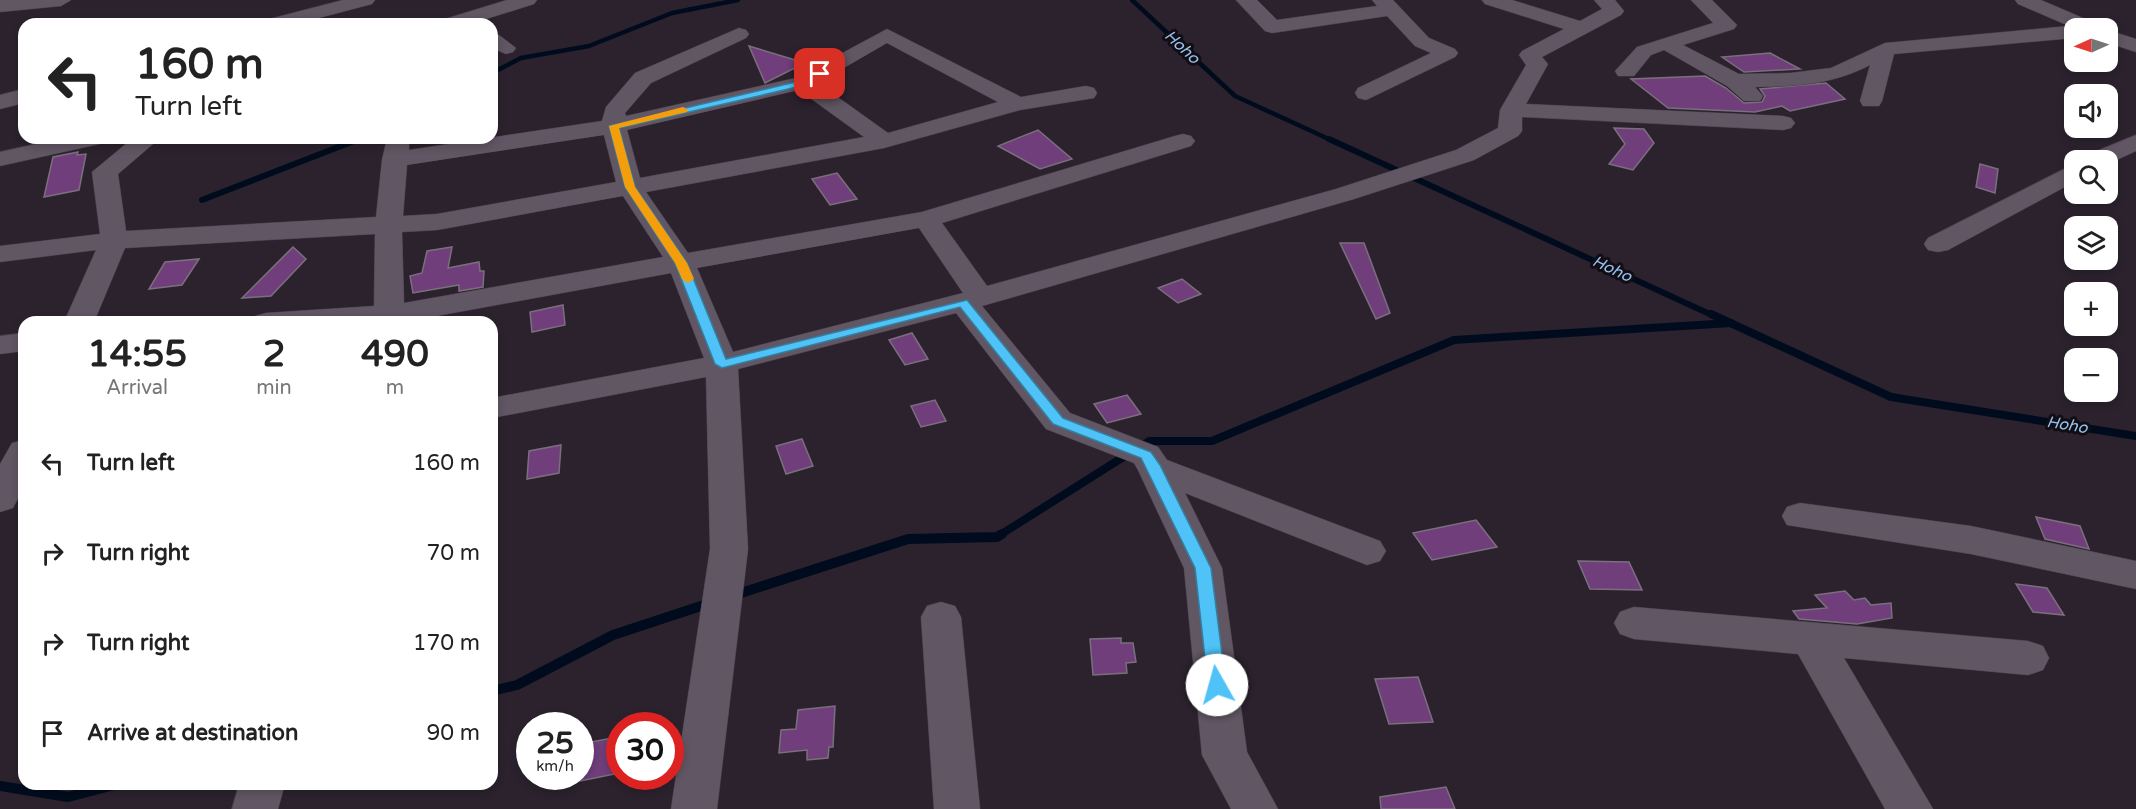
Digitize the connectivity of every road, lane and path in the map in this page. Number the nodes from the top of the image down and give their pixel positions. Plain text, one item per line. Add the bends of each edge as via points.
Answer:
1 (60, 0) edge
2 (365, 0) edge
3 (527, 0) edge
4 (1246, 0) edge
5 (1492, 0) edge
6 (1604, 0) edge
7 (1701, 0) edge
8 (2025, 0) edge
9 (1386, 5) edge
10 (0, 6) edge
11 (296, 18) edge
12 (460, 18) edge
13 (2067, 18) edge
14 (1582, 28) junction
15 (2064, 33) edge
16 (2136, 33) edge
17 (738, 34) dead end
18 (2118, 35) edge
19 (1672, 40) junction
20 (2118, 40) edge
21 (2136, 46) edge
22 (1885, 49) junction
23 (1626, 71) dead end
24 (1734, 81) junction
25 (803, 83) junction
26 (1086, 93) dead end
27 (1366, 93) dead end
28 (18, 98) edge
29 (1871, 101) dead end
30 (0, 102) edge
31 (1018, 104) junction
32 (1511, 110) junction
33 (614, 126) junction
34 (498, 138) edge
35 (884, 141) junction
36 (1183, 141) dead end
37 (2136, 142) edge
38 (69, 144) edge
39 (140, 144) edge
40 (443, 144) edge
41 (396, 149) edge
42 (2118, 150) edge
43 (0, 159) edge
44 (2064, 177) edge
45 (630, 187) junction
46 (926, 219) junction
47 (388, 226) junction
48 (114, 240) junction
49 (1938, 244) dead end
50 (0, 254) edge
51 (681, 263) junction
52 (972, 300) junction
53 (82, 316) edge
54 (389, 316) edge
55 (400, 316) edge
56 (18, 343) edge
57 (0, 345) edge
58 (722, 364) junction
59 (498, 407) edge
60 (1143, 457) junction
61 (1800, 516) dead end
62 (1367, 551) dead end
63 (2136, 575) edge
64 (941, 617) dead end
65 (1634, 623) dead end
66 (1811, 639) junction
67 (2028, 658) dead end
68 (260, 790) edge
69 (255, 809) edge
70 (694, 809) edge
71 (957, 809) edge
72 (1255, 809) edge
73 (1910, 809) edge

1 - 10 street
2 - 11 street
3 - 12 street
4 - 9 street via 1272,27
5 - 14 street
6 - 14 street via 1614,11
7 - 19 street via 1727,25
8 - 13 street
9 - 27 street via 1422,42 1448,53
14 - 32 street via 1529,55 1537,64
15 - 22 street
16 - 18 street
17 - 33 street via 643,78 614,112
19 - 23 street via 1644,51
19 - 24 street via 1673,48
20 - 21 street
22 - 24 street via 1836,74
22 - 29 street
24 - 32 street via 1783,123
25 - 31 street via 887,35
25 - 33 street
25 - 35 street
26 - 31 street
28 - 30 street
31 - 35 street
32 - 52 street via 1510,131 1465,155 1345,194
33 - 34 street
33 - 45 street
35 - 45 street
36 - 46 street
37 - 42 street
38 - 43 street
39 - 48 street via 105,172
40 - 41 street
41 - 47 street
44 - 49 street
45 - 47 street via 437,222
45 - 51 street
46 - 51 street
46 - 52 street
47 - 48 street
47 - 54 street
48 - 50 street
48 - 53 street
51 - 55 street
51 - 58 street
52 - 58 street
52 - 60 street via 1058,421
56 - 57 street
58 - 59 street
58 - 70 street via 729,549
60 - 62 street
60 - 72 street via 1203,568 1225,755
61 - 63 street via 1971,540
64 - 71 street
65 - 66 street
66 - 67 street
66 - 73 street
68 - 69 street

